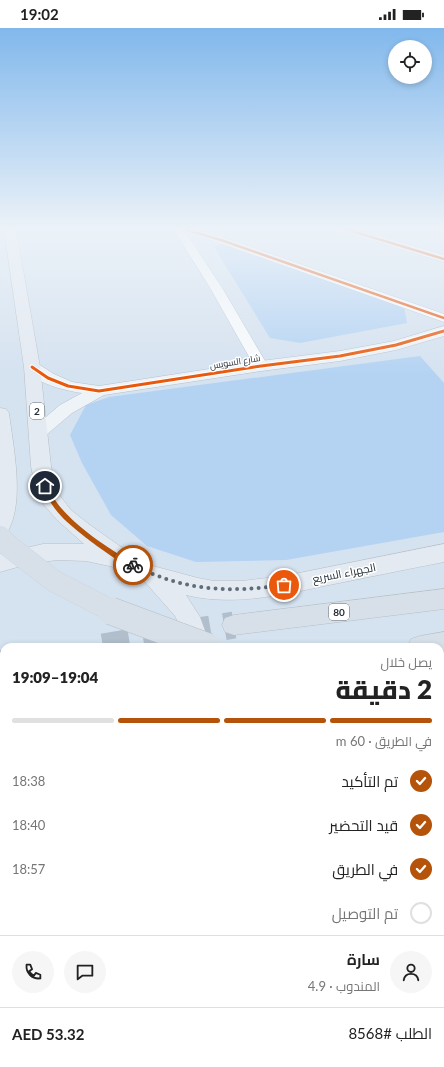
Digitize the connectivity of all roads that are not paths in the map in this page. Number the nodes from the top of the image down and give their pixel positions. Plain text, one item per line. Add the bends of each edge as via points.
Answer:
1 (18, 277) edge
2 (210, 277) edge
3 (328, 277) edge
4 (444, 318) edge
5 (444, 331) edge
6 (261, 366) junction
7 (32, 367) junction
8 (99, 391) junction
9 (0, 413) edge
10 (39, 432) junction
11 (0, 525) edge
12 (0, 538) edge
13 (444, 553) edge
14 (123, 560) junction
15 (0, 563) edge
16 (149, 574) junction
17 (444, 599) edge
18 (234, 625) tunnel mouth
19 (197, 643) edge
20 (197, 643) edge

1 - 7 main road, 2
2 - 6 street
3 - 4 street
5 - 6 street, شارع السويس via 396,345 340,356
6 - 8 street, شارع السويس
7 - 8 street, شارع السويس via 48,378 68,386
7 - 10 main road, 2
8 - 10 street, شارع السويس via 66,409
9 - 11 main road via 6,492 5,509
10 - 14 main road, 2 via 43,477 51,500 72,523
12 - 19 highway, bridge via 54,581 112,611
13 - 16 main road, الجهراء السريع via 284,585 245,590 198,588
14 - 15 main road via 95,553 65,551 33,554
14 - 16 main road
16 - 20 main road via 176,597 194,628
17 - 18 highway, 80

